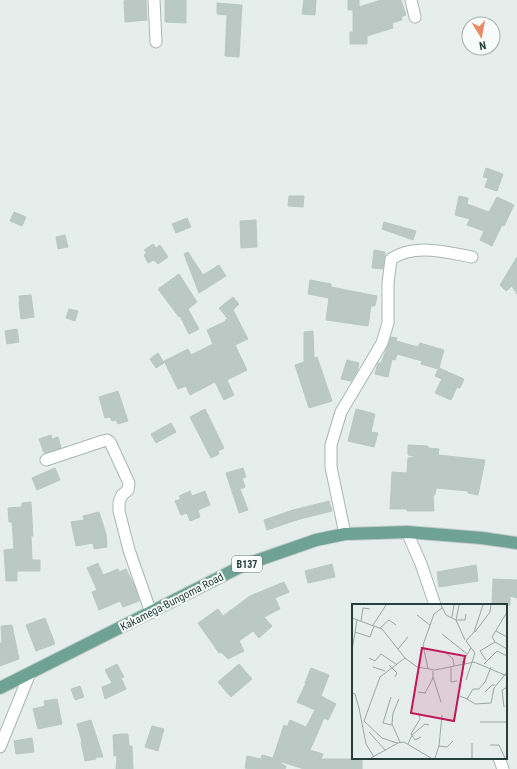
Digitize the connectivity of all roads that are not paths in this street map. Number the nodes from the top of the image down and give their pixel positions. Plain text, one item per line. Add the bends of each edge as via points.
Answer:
1 (154, 0) edge
2 (411, 0) edge
3 (415, 17) dead end
4 (156, 42) dead end
5 (472, 257) dead end
6 (46, 460) dead end
7 (407, 532) junction
8 (345, 534) junction
9 (517, 543) edge
10 (435, 604) edge
11 (151, 613) junction
12 (30, 673) junction
13 (0, 688) edge
14 (0, 747) edge
15 (498, 759) edge
16 (503, 769) edge

1 - 4 street
2 - 3 street
5 - 8 street via 414,249 391,259 388,323 382,343 341,412 331,445 331,467
6 - 11 street via 103,441 110,442 129,484 128,490 119,502 119,511 129,550
7 - 8 main road, Kakamega-Bungoma Road / B137
7 - 9 main road, Kakamega-Bungoma Road / B137
7 - 10 street
8 - 11 main road, Kakamega-Bungoma Road / B137 via 316,540 244,565
11 - 12 main road, Kakamega-Bungoma Road / B137
12 - 13 main road, Kakamega-Bungoma Road / B137
12 - 14 street
15 - 16 street

